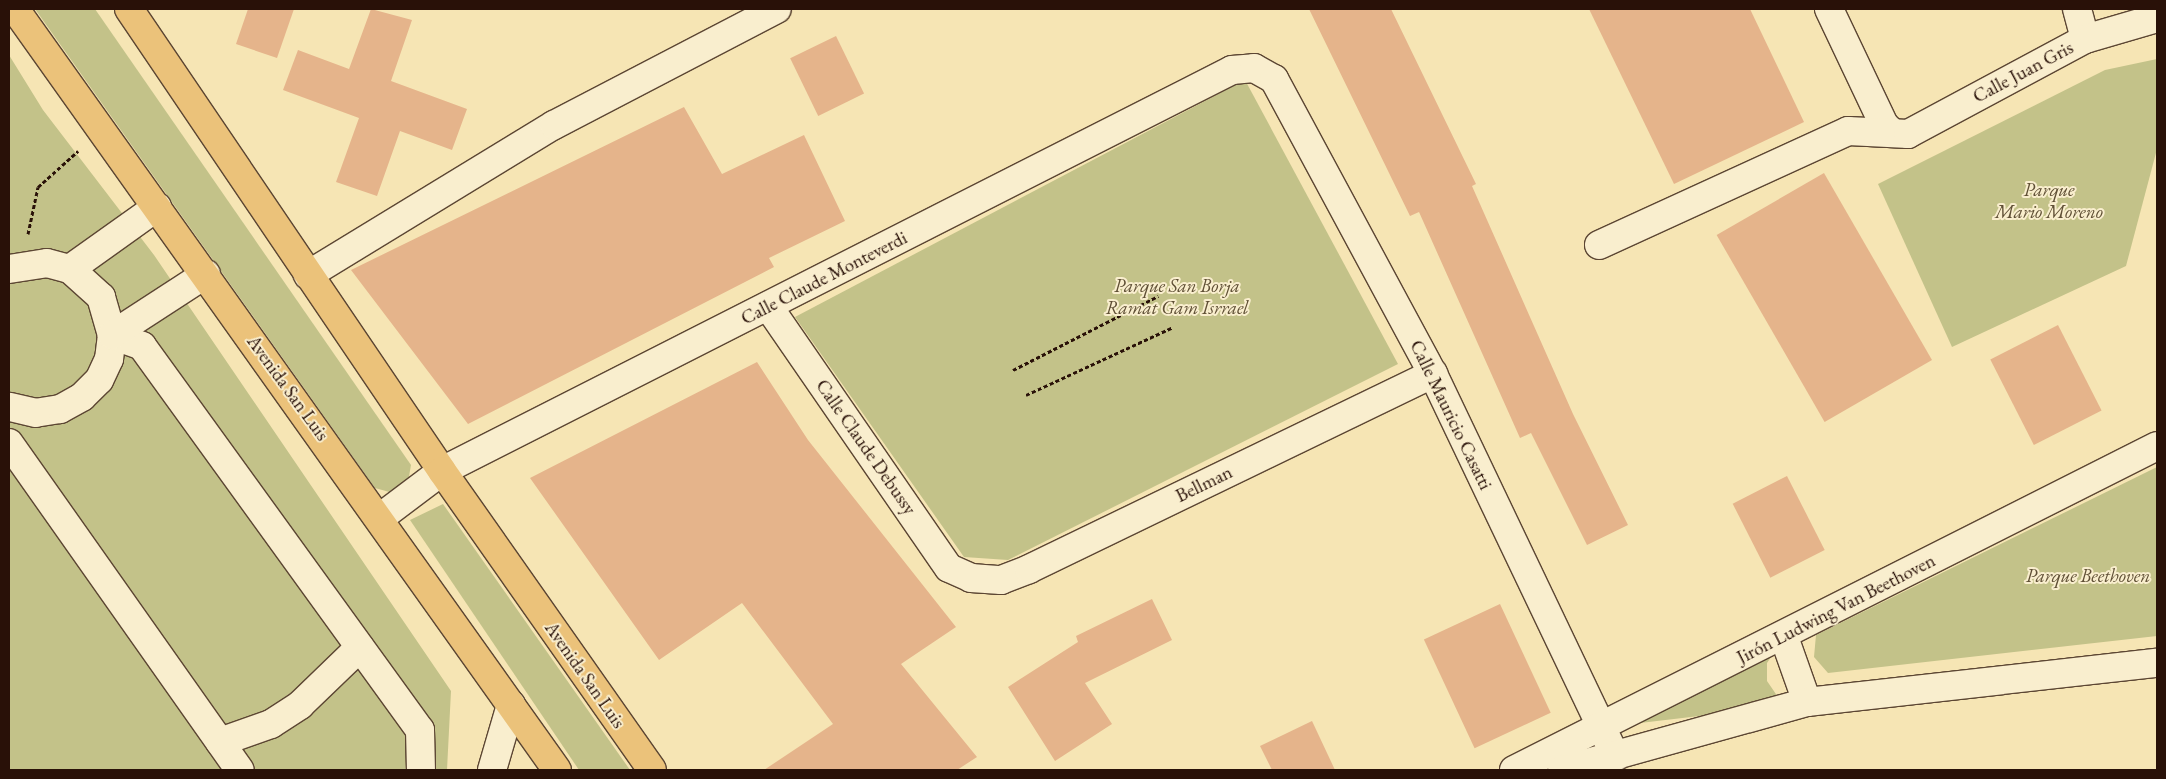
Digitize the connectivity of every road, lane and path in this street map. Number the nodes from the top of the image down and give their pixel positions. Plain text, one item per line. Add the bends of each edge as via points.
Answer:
1 (14, 9) edge
2 (129, 9) edge
3 (777, 9) edge
4 (1828, 9) edge
5 (2077, 9) edge
6 (2157, 18) edge
7 (2085, 39) junction
8 (1274, 79) joint
9 (103, 133) junction
10 (1893, 133) junction
11 (157, 207) junction
12 (25, 239) dead end
13 (1599, 245) dead end
14 (9, 268) edge
15 (70, 269) junction
16 (206, 274) junction
17 (308, 276) junction
18 (1158, 296) dead end
19 (768, 306) junction
20 (1174, 327) dead end
21 (112, 335) junction
22 (1013, 370) dead end
23 (1433, 374) junction
24 (1026, 395) dead end
25 (9, 406) edge
26 (9, 443) edge
27 (2157, 446) edge
28 (442, 471) junction
29 (381, 517) junction
30 (972, 578) joint
31 (1784, 636) junction
32 (360, 646) junction
33 (2157, 663) edge
34 (1807, 702) junction
35 (512, 705) junction
36 (1600, 725) junction
37 (220, 742) junction
38 (1616, 757) junction
39 (240, 770) edge
40 (421, 770) edge
41 (492, 770) edge
42 (557, 770) edge
43 (652, 770) edge
44 (1514, 770) edge
45 (1562, 770) edge

1 - 9 main road, Avenida San Luis
2 - 17 main road, Avenida San Luis
3 - 17 street via 554,125
4 - 10 street via 1884,125
5 - 7 street
6 - 7 street, Calle Juan Gris
7 - 10 street, Calle Juan Gris via 1908,134
8 - 19 street, Calle Claude Monteverdi via 1264,70 1232,70
8 - 23 street, Calle Mauricio Casatti
9 - 11 main road, Avenida San Luis
9 - 12 path via 38,186
10 - 13 street, Calle Juan Gris via 1848,131
11 - 15 street
11 - 16 main road, Avenida San Luis
14 - 15 street via 47,262
15 - 21 street via 101,296
16 - 21 street
16 - 29 main road, Avenida San Luis
17 - 28 main road, Avenida San Luis
18 - 22 path
19 - 28 street, Calle Claude Monteverdi
19 - 30 street, Calle Claude Debussy via 949,568
20 - 24 path
21 - 25 street via 109,359 98,380 82,398 60,409 36,412
21 - 32 street via 142,346
23 - 30 street, Bellman via 1028,569 1001,580
23 - 36 street, Calle Mauricio Casatti
26 - 37 street
27 - 31 street, Jirón Ludwing Van Beethoven
28 - 29 street, Calle Claude Monteverdi
28 - 43 main road, Avenida San Luis
29 - 35 main road, Avenida San Luis
31 - 34 street
31 - 36 street, Jirón Ludwing Van Beethoven
32 - 37 street via 300,705 270,724
32 - 40 street via 420,730
33 - 34 street
34 - 38 street
35 - 41 street
35 - 42 main road, Avenida San Luis
36 - 38 street, Calle Mauricio Casatti
36 - 44 street, Jirón Ludwing Van Beethoven
37 - 39 street
38 - 45 street

